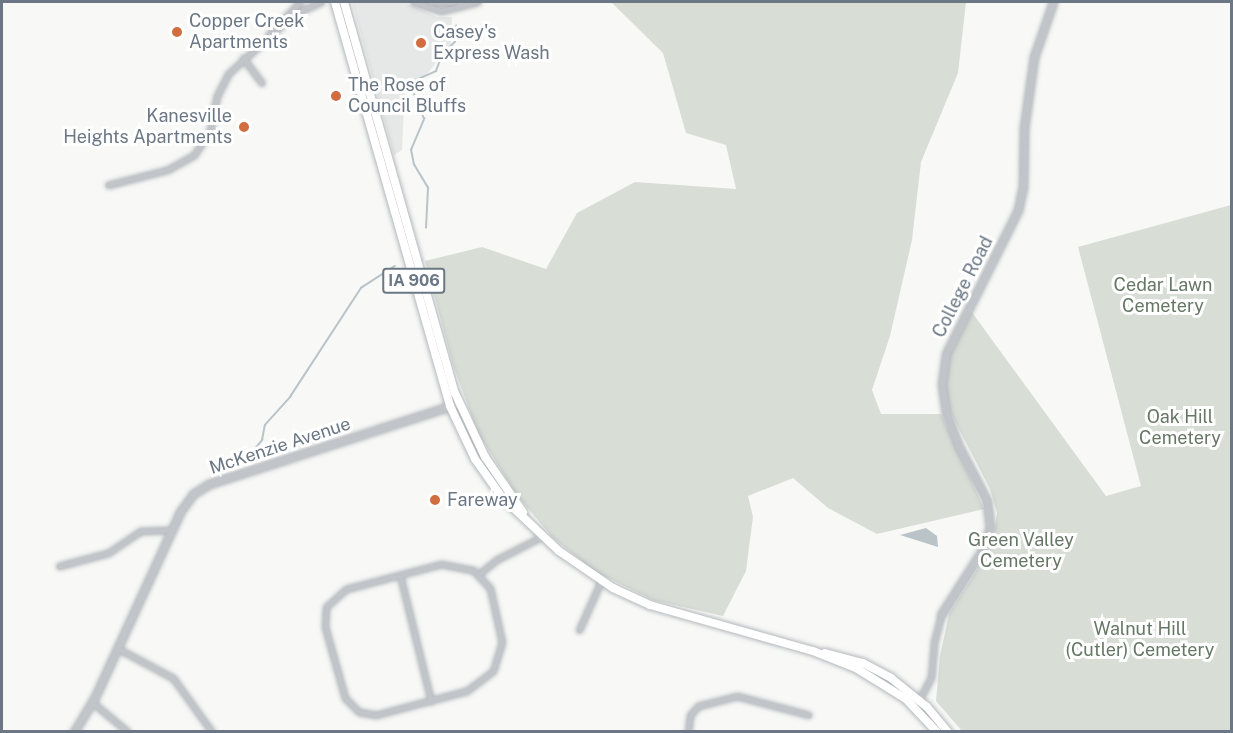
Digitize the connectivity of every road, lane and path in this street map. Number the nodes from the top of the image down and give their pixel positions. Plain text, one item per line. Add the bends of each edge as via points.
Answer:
1 (300, 2) edge
2 (321, 2) edge
3 (334, 2) edge
4 (344, 2) edge
5 (413, 2) edge
6 (430, 2) edge
7 (454, 2) edge
8 (477, 2) edge
9 (1053, 2) edge
10 (268, 35) junction
11 (243, 58) junction
12 (262, 83) dead end
13 (108, 185) dead end
14 (459, 403) junction
15 (450, 406) junction
16 (171, 530) junction
17 (543, 536) junction
18 (59, 566) dead end
19 (400, 574) junction
20 (479, 574) junction
21 (601, 581) junction
22 (941, 615) joint
23 (579, 630) dead end
24 (117, 648) junction
25 (430, 701) junction
26 (92, 702) junction
27 (916, 703) junction
28 (809, 715) dead end
29 (74, 732) edge
30 (128, 732) edge
31 (212, 732) edge
32 (688, 732) edge
33 (937, 732) edge
34 (948, 732) edge

1 - 10 street
2 - 10 street via 300,9
3 - 15 main road, IA 906
4 - 14 main road, IA 906
5 - 8 street via 441,11
6 - 7 street
9 - 22 street, College Road via 1034,57 1018,210 954,332 945,360 942,384 946,413 987,501 990,527 983,549
10 - 11 street
11 - 12 street
11 - 13 street via 222,83 210,131 194,155 167,170
14 - 15 street, McKenzie Avenue
14 - 17 main road, IA 906 via 485,457
15 - 16 street, McKenzie Avenue via 209,484 186,502
15 - 17 main road, IA 906 via 484,473 510,506
16 - 18 street via 141,531 108,553
16 - 24 street, McKenzie Avenue
17 - 20 street via 496,560
17 - 21 main road, IA 906
19 - 20 street via 454,564
19 - 25 street
19 - 25 street via 340,591 326,607 325,627 345,698 354,710 376,715
20 - 25 street via 491,591 502,642 493,671 475,687
21 - 23 street
21 - 27 main road, IA 906 via 650,605 813,651 870,676
22 - 27 street, College Road via 935,632 931,678
24 - 26 street, McKenzie Avenue
24 - 31 street via 173,678
26 - 29 street, McKenzie Avenue
26 - 30 street
27 - 33 main road, IA 906
27 - 34 main road, IA 906
28 - 32 street via 737,696 698,706 690,715

